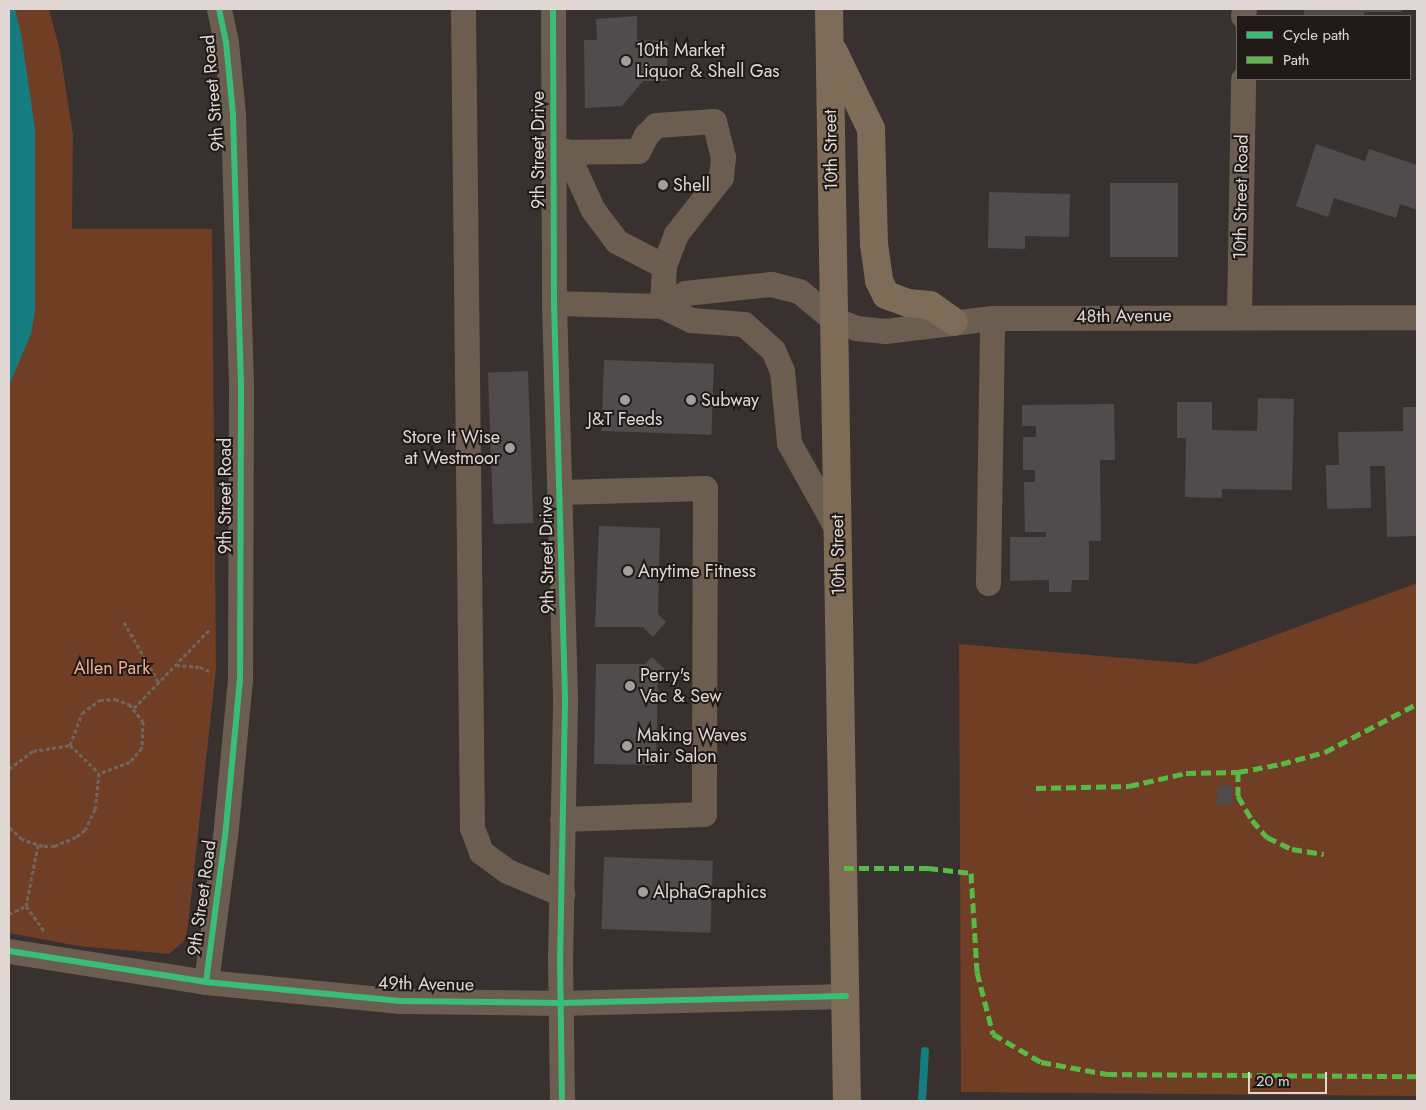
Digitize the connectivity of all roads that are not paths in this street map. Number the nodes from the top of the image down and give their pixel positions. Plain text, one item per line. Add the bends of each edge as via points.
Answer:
1 (219, 9) edge
2 (463, 9) edge
3 (553, 9) edge
4 (830, 9) edge
5 (830, 44) junction
6 (1243, 80) edge
7 (559, 152) junction
8 (664, 266) junction
9 (554, 304) junction
10 (662, 306) junction
11 (1239, 315) junction
12 (1417, 317) edge
13 (992, 318) junction
14 (833, 319) junction
15 (954, 322) junction
16 (561, 492) junction
17 (837, 529) junction
18 (988, 583) dead end
19 (562, 819) junction
20 (562, 894) junction
21 (9, 951) edge
22 (206, 982) junction
23 (846, 996) junction
24 (560, 1003) junction
25 (562, 1101) edge
26 (847, 1101) edge

1 - 22 street, 9th Street Road via 226,42 233,124 240,385 240,680 226,827
2 - 20 street via 472,828 481,852 507,870
3 - 7 street, 9th Street Drive
4 - 5 main road, 10th Street
5 - 14 main road, 10th Street
5 - 15 main road via 871,129 874,244 879,281 886,295 908,303 930,305
6 - 11 street, 10th Street Road
7 - 8 street via 593,210 616,241
7 - 8 street via 638,151 646,135 656,125 714,121 723,157 721,177 676,234
7 - 9 street, 9th Street Drive
8 - 10 street
9 - 10 street
9 - 16 street, 9th Street Drive
10 - 14 street, 48th Avenue via 685,293 771,284 799,291
10 - 17 street via 690,320 744,324 773,350 782,371 789,443
11 - 12 street, 48th Avenue
11 - 13 street, 48th Avenue
13 - 15 street, 48th Avenue
13 - 18 street
14 - 15 street, 48th Avenue via 856,328 885,330
14 - 17 main road, 10th Street
16 - 19 street, 9th Street Drive
16 - 19 street via 705,488 704,814
17 - 23 main road, 10th Street
19 - 20 street, 9th Street Drive
20 - 24 street, 9th Street Drive
21 - 22 street, 49th Avenue
22 - 24 street, 49th Avenue via 400,1001
23 - 24 street, 49th Avenue
23 - 26 main road, 10th Street
24 - 25 street, 9th Street Drive

